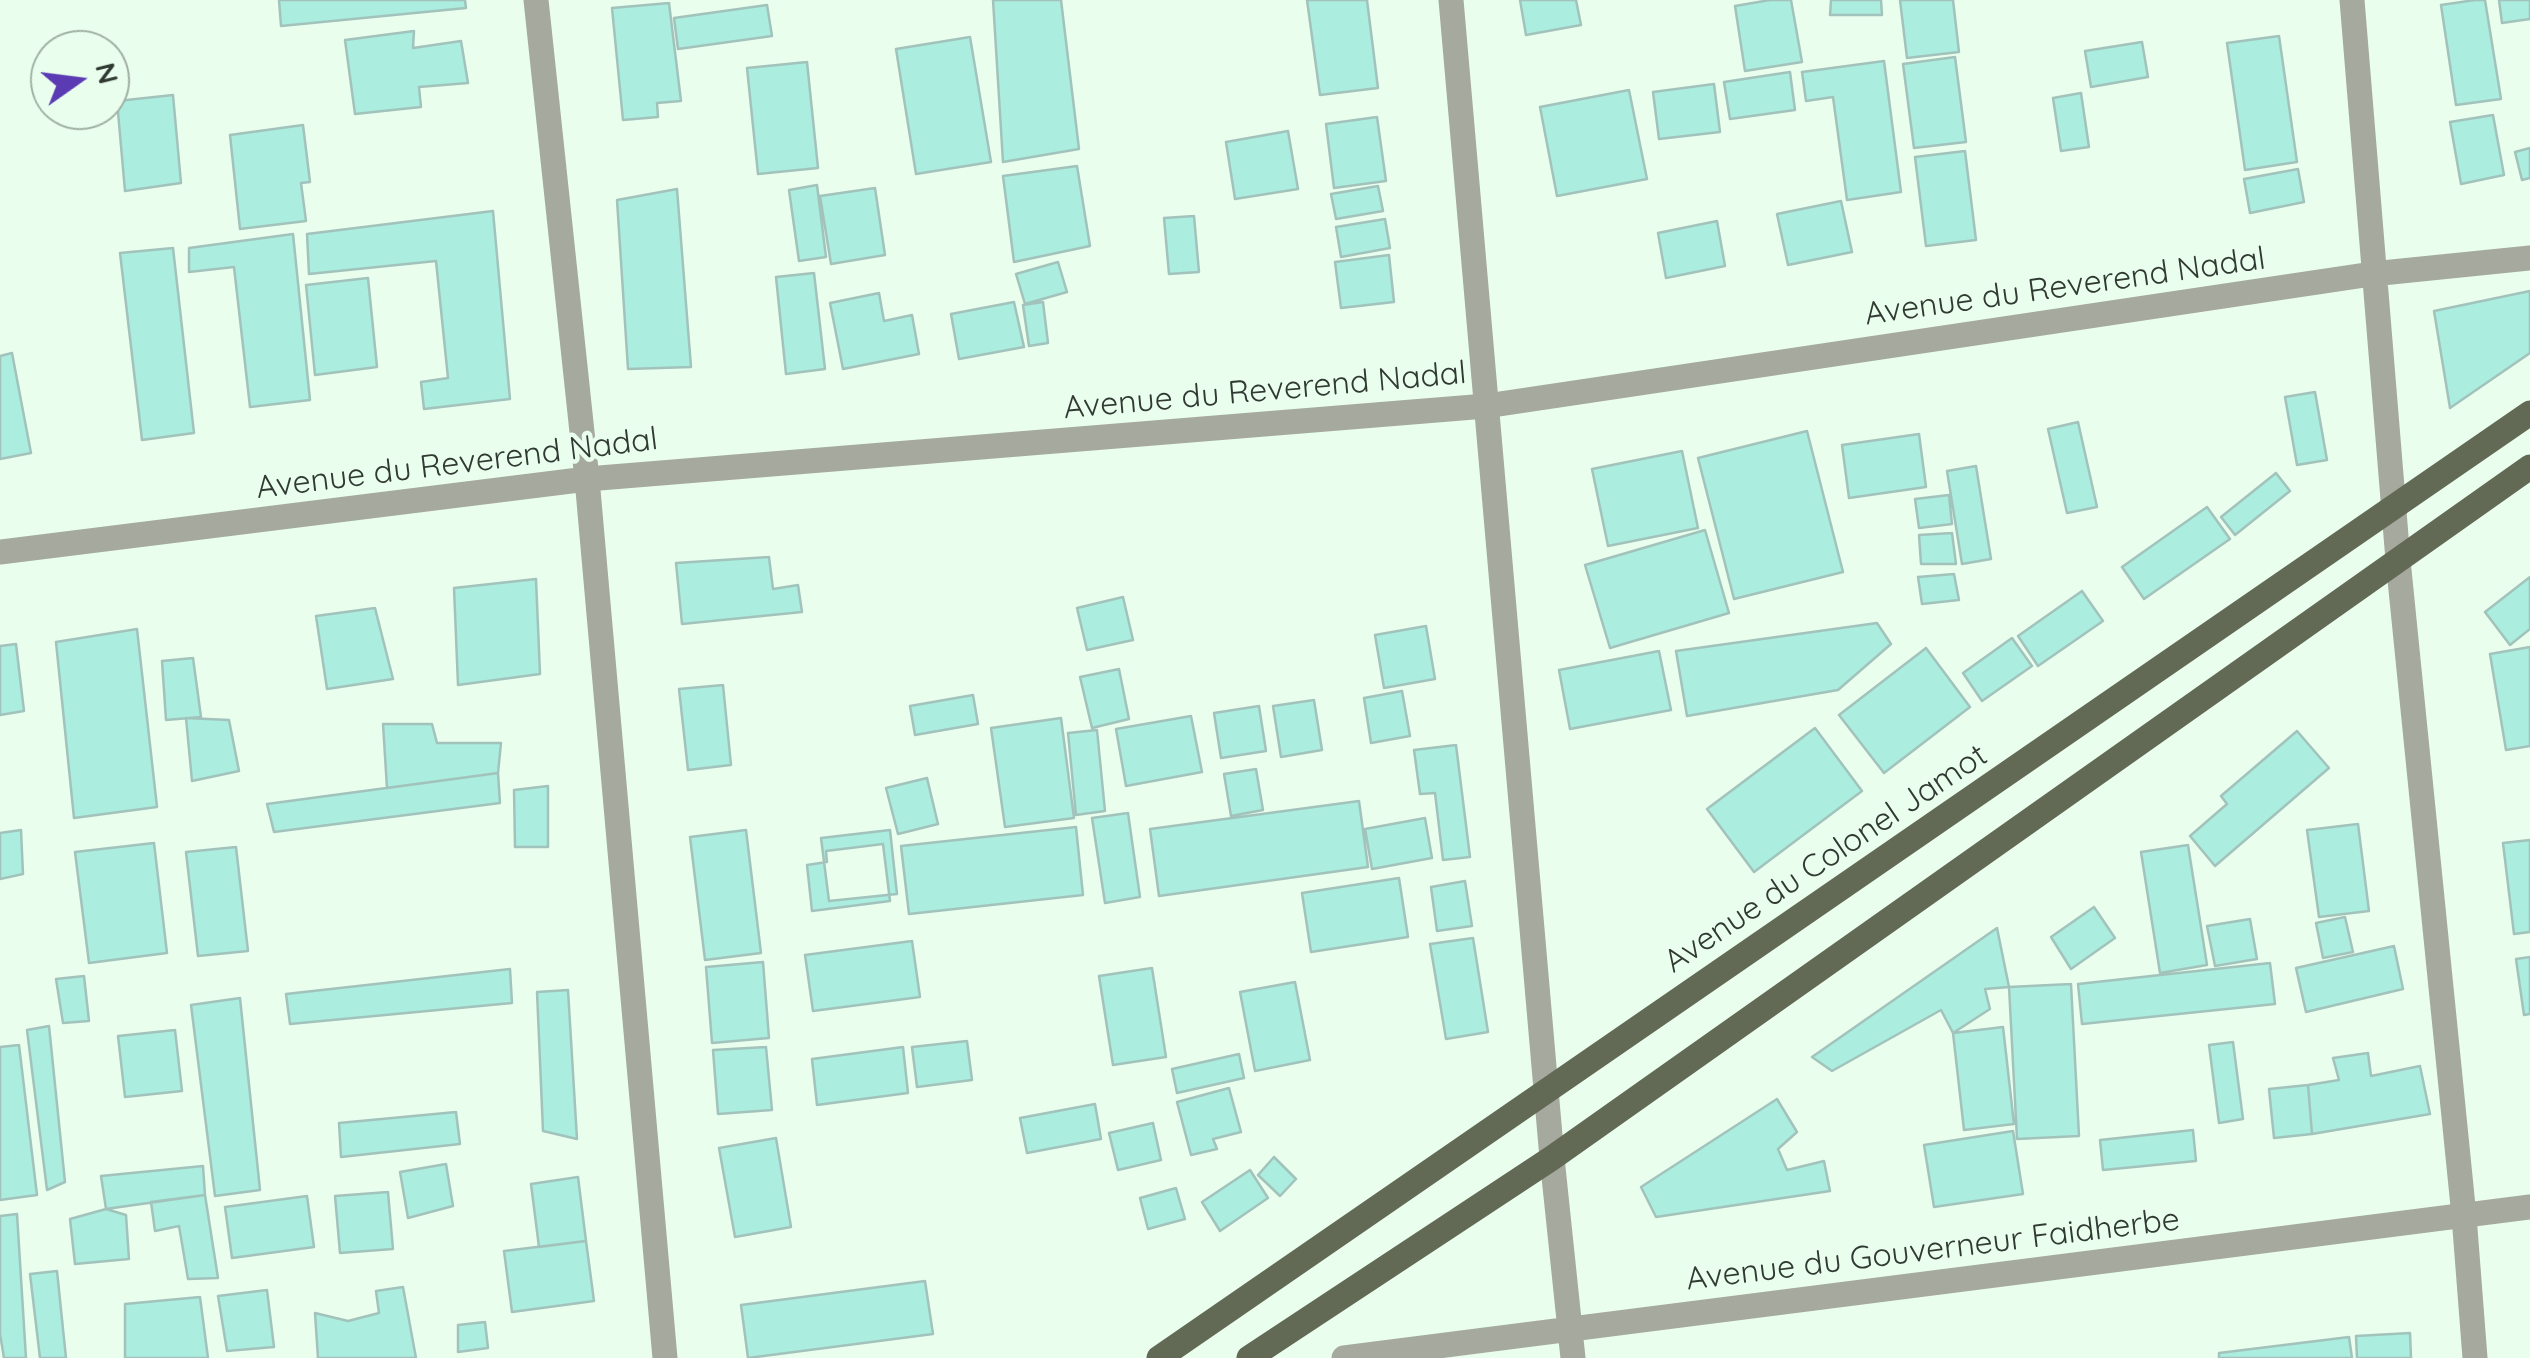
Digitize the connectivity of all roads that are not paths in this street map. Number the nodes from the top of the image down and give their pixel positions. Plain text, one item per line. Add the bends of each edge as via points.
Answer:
1 (536, 0) edge
2 (1451, 0) edge
3 (2352, 0) edge
4 (2530, 258) edge
5 (2372, 274) junction
6 (1486, 406) junction
7 (2530, 413) edge
8 (2530, 467) edge
9 (587, 478) junction
10 (2393, 509) junction
11 (0, 552) edge
12 (2398, 560) junction
13 (1546, 1090) junction
14 (1552, 1158) junction
15 (2530, 1207) edge
16 (2464, 1216) junction
17 (1570, 1328) junction
18 (665, 1358) edge
19 (1159, 1358) edge
20 (1249, 1358) edge
21 (1344, 1358) edge
22 (1573, 1358) edge
23 (2475, 1358) edge

1 - 9 street
2 - 6 street
3 - 5 street
4 - 5 street, Avenue du Reverend Nadal
5 - 6 street, Avenue du Reverend Nadal
5 - 10 street
6 - 9 street, Avenue du Reverend Nadal
6 - 13 street
7 - 10 main road, Avenue du Colonel Jamot
8 - 12 main road
9 - 11 street, Avenue du Reverend Nadal
9 - 18 street
10 - 12 street
10 - 13 main road, Avenue du Colonel Jamot
12 - 14 main road
12 - 16 street
13 - 14 street
13 - 19 main road, Avenue du Colonel Jamot
14 - 17 street
14 - 20 main road
15 - 16 street, Avenue du Gouverneur Faidherbe
16 - 17 street, Avenue du Gouverneur Faidherbe
16 - 23 street
17 - 21 street, Avenue du Gouverneur Faidherbe
17 - 22 street

